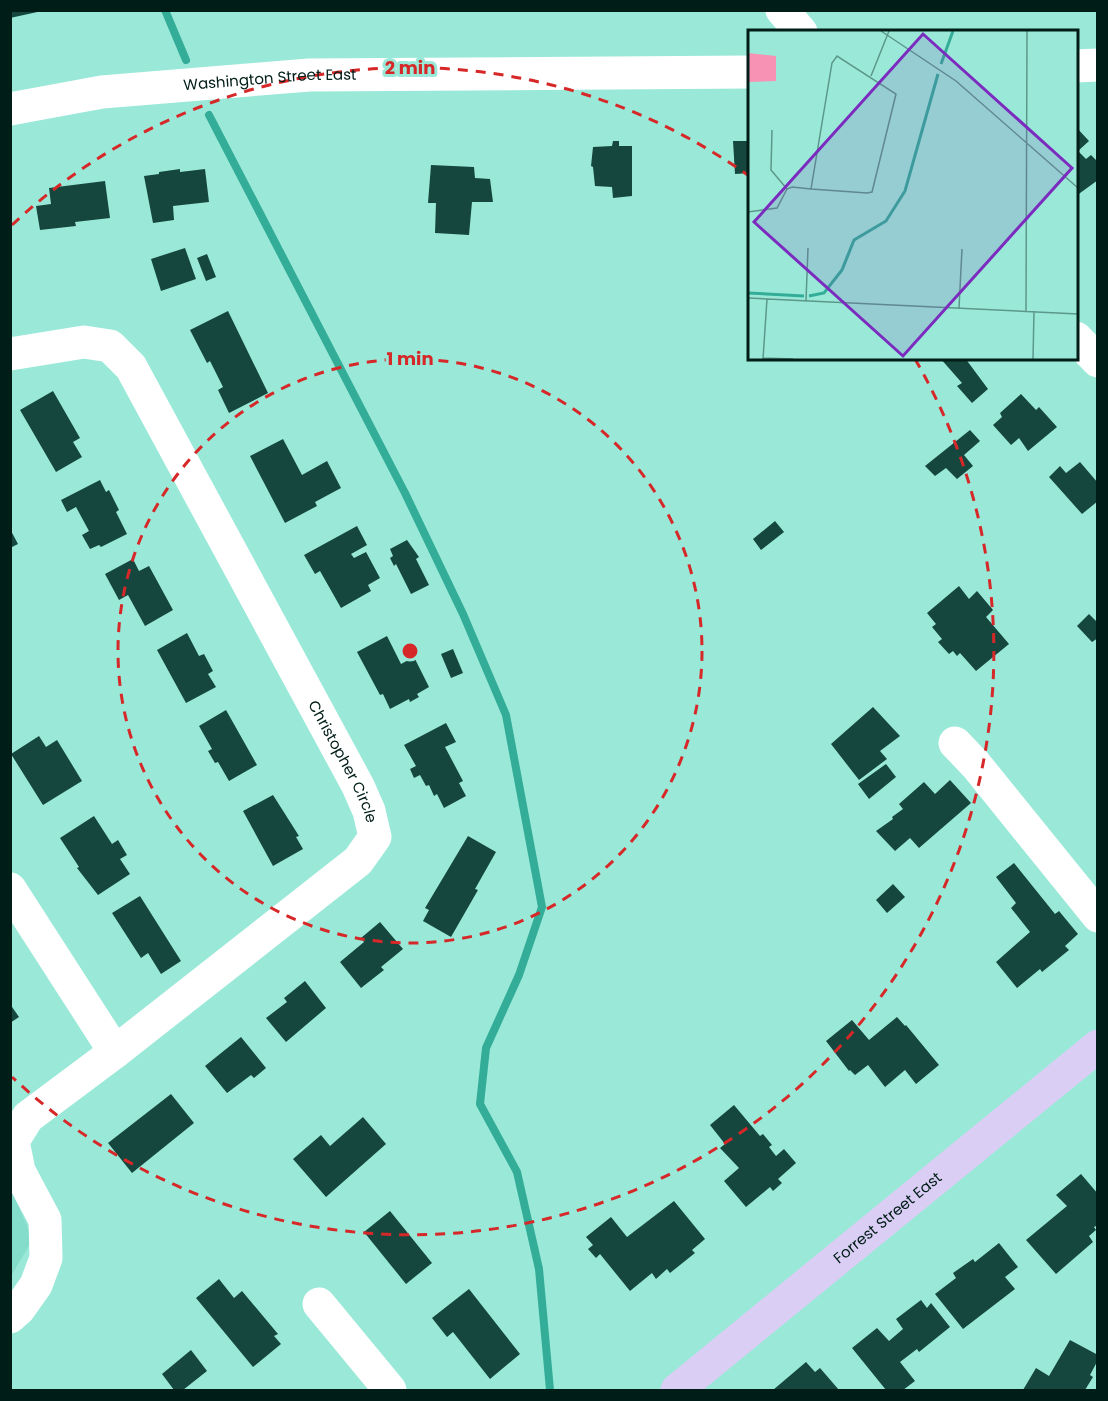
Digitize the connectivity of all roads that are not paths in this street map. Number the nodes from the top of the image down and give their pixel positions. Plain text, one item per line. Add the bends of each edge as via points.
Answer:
1 (782, 10) edge
2 (799, 30) edge
3 (1098, 65) edge
4 (1078, 66) edge
5 (748, 72) edge
6 (10, 109) edge
7 (1078, 339) edge
8 (10, 354) edge
9 (1098, 361) edge
10 (955, 742) dead end
11 (10, 889) edge
12 (1098, 916) edge
13 (1098, 1046) edge
14 (115, 1052) junction
15 (12, 1141) edge
16 (319, 1304) dead end
17 (10, 1317) edge
18 (390, 1390) edge
19 (676, 1390) edge

1 - 2 street
3 - 4 street
5 - 6 street, Washington Street East via 309,75 102,92
7 - 9 street
8 - 14 street, Christopher Circle via 84,342 111,346 131,367 358,786 375,837 358,861
10 - 12 street
11 - 14 street
13 - 19 main road, Forrest Street East
14 - 15 street via 28,1117
15 - 17 street via 19,1171 45,1220 46,1258 36,1285
16 - 18 street

